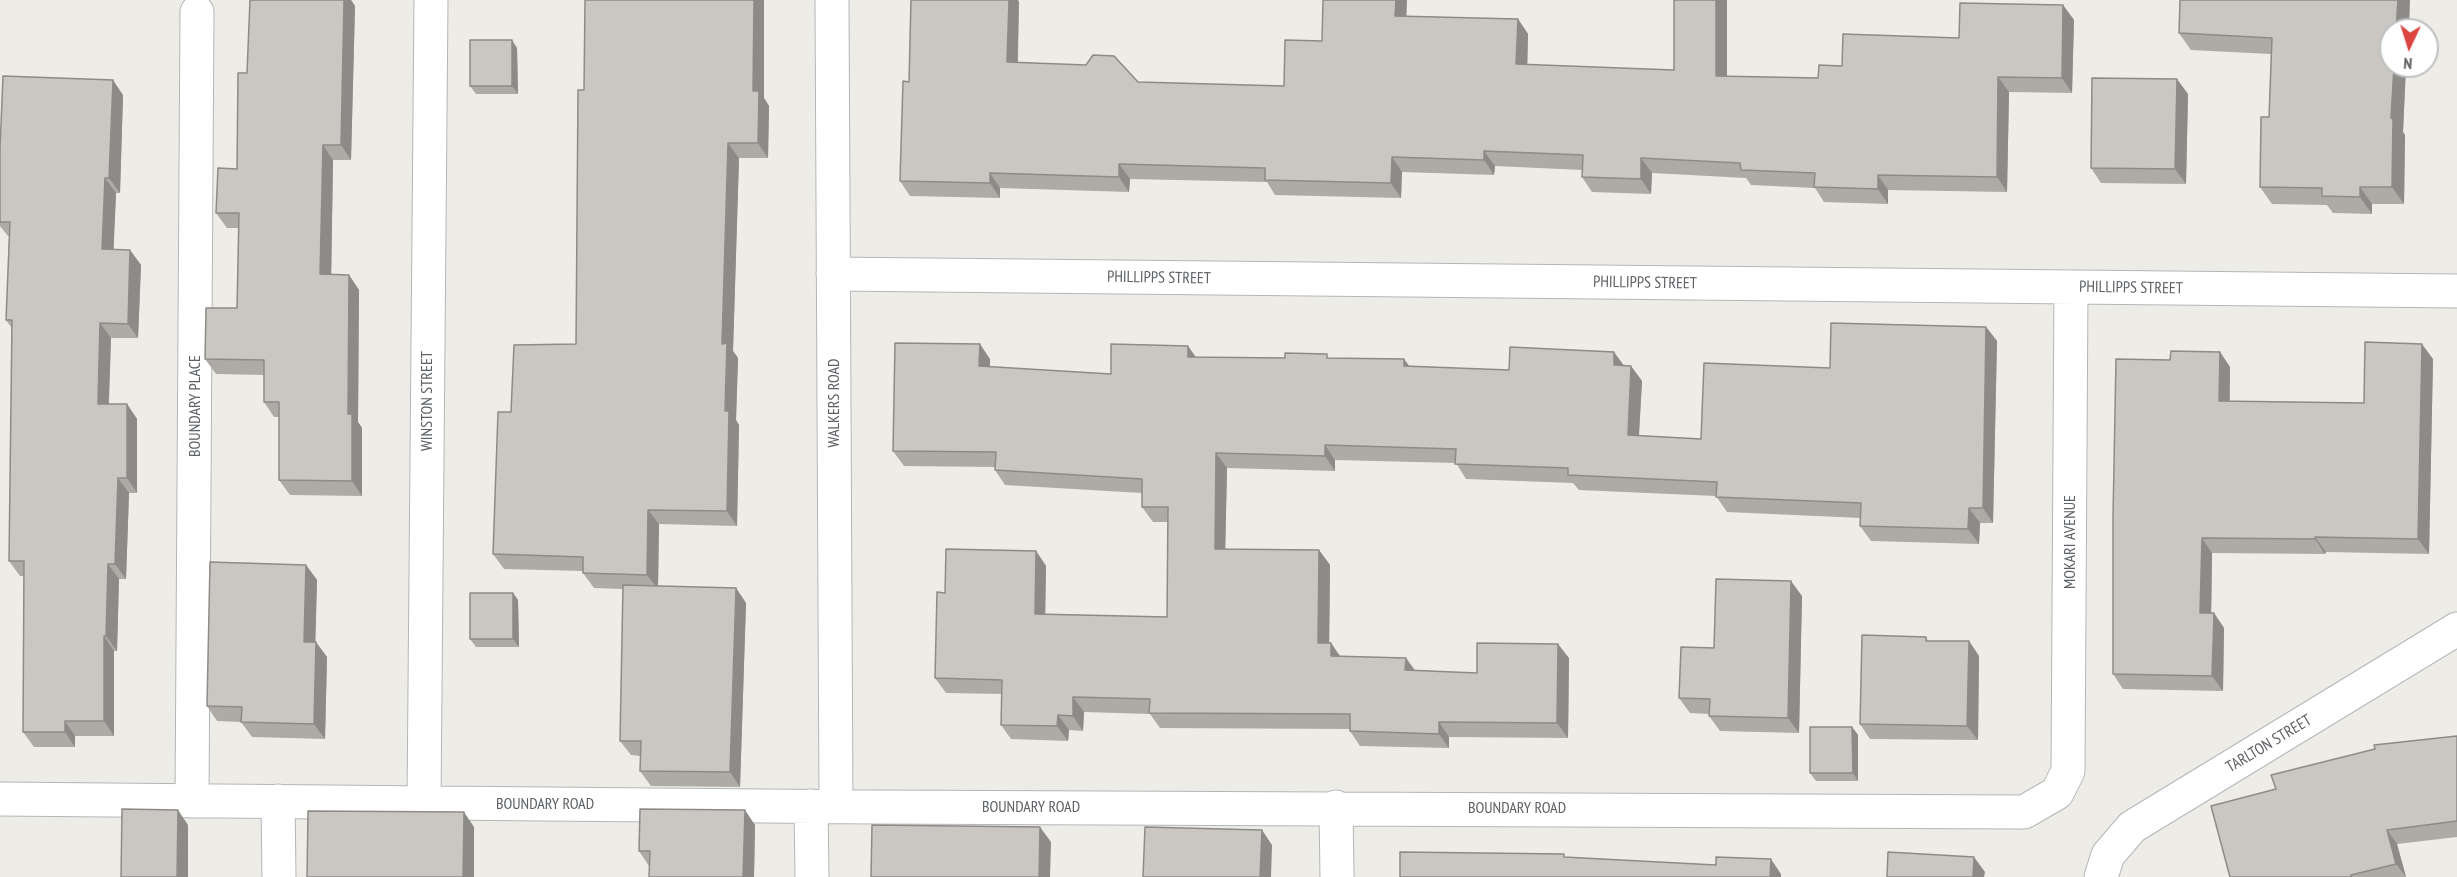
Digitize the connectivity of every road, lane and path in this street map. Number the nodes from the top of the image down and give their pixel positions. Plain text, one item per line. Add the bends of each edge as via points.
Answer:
1 (431, 0) edge
2 (832, 0) edge
3 (197, 12) dead end
4 (833, 274) junction
5 (2071, 288) junction
6 (2457, 291) edge
7 (2457, 629) edge
8 (2057, 793) joint
9 (0, 799) edge
10 (192, 801) junction
11 (278, 801) junction
12 (424, 803) junction
13 (824, 806) junction
14 (1336, 807) junction
15 (279, 877) edge
16 (812, 877) edge
17 (1337, 877) edge
18 (2101, 877) edge

1 - 12 street, WINSTON STREET
2 - 4 street, WALKERS ROAD
3 - 10 street, BOUNDARY PLACE
4 - 5 street, PHILLIPPS STREET
4 - 13 street, WALKERS ROAD
5 - 6 street, PHILLIPPS STREET
5 - 8 street, MOKARI AVENUE via 2068,771
7 - 18 street, TARLTON STREET via 2132,827 2108,855
8 - 14 street, BOUNDARY ROAD via 2024,812
9 - 10 street, BOUNDARY ROAD
10 - 11 street, BOUNDARY ROAD
11 - 12 street, BOUNDARY ROAD
11 - 15 street
12 - 13 street, BOUNDARY ROAD
13 - 14 street, BOUNDARY ROAD
13 - 16 street, WALKERS ROAD
14 - 17 street

